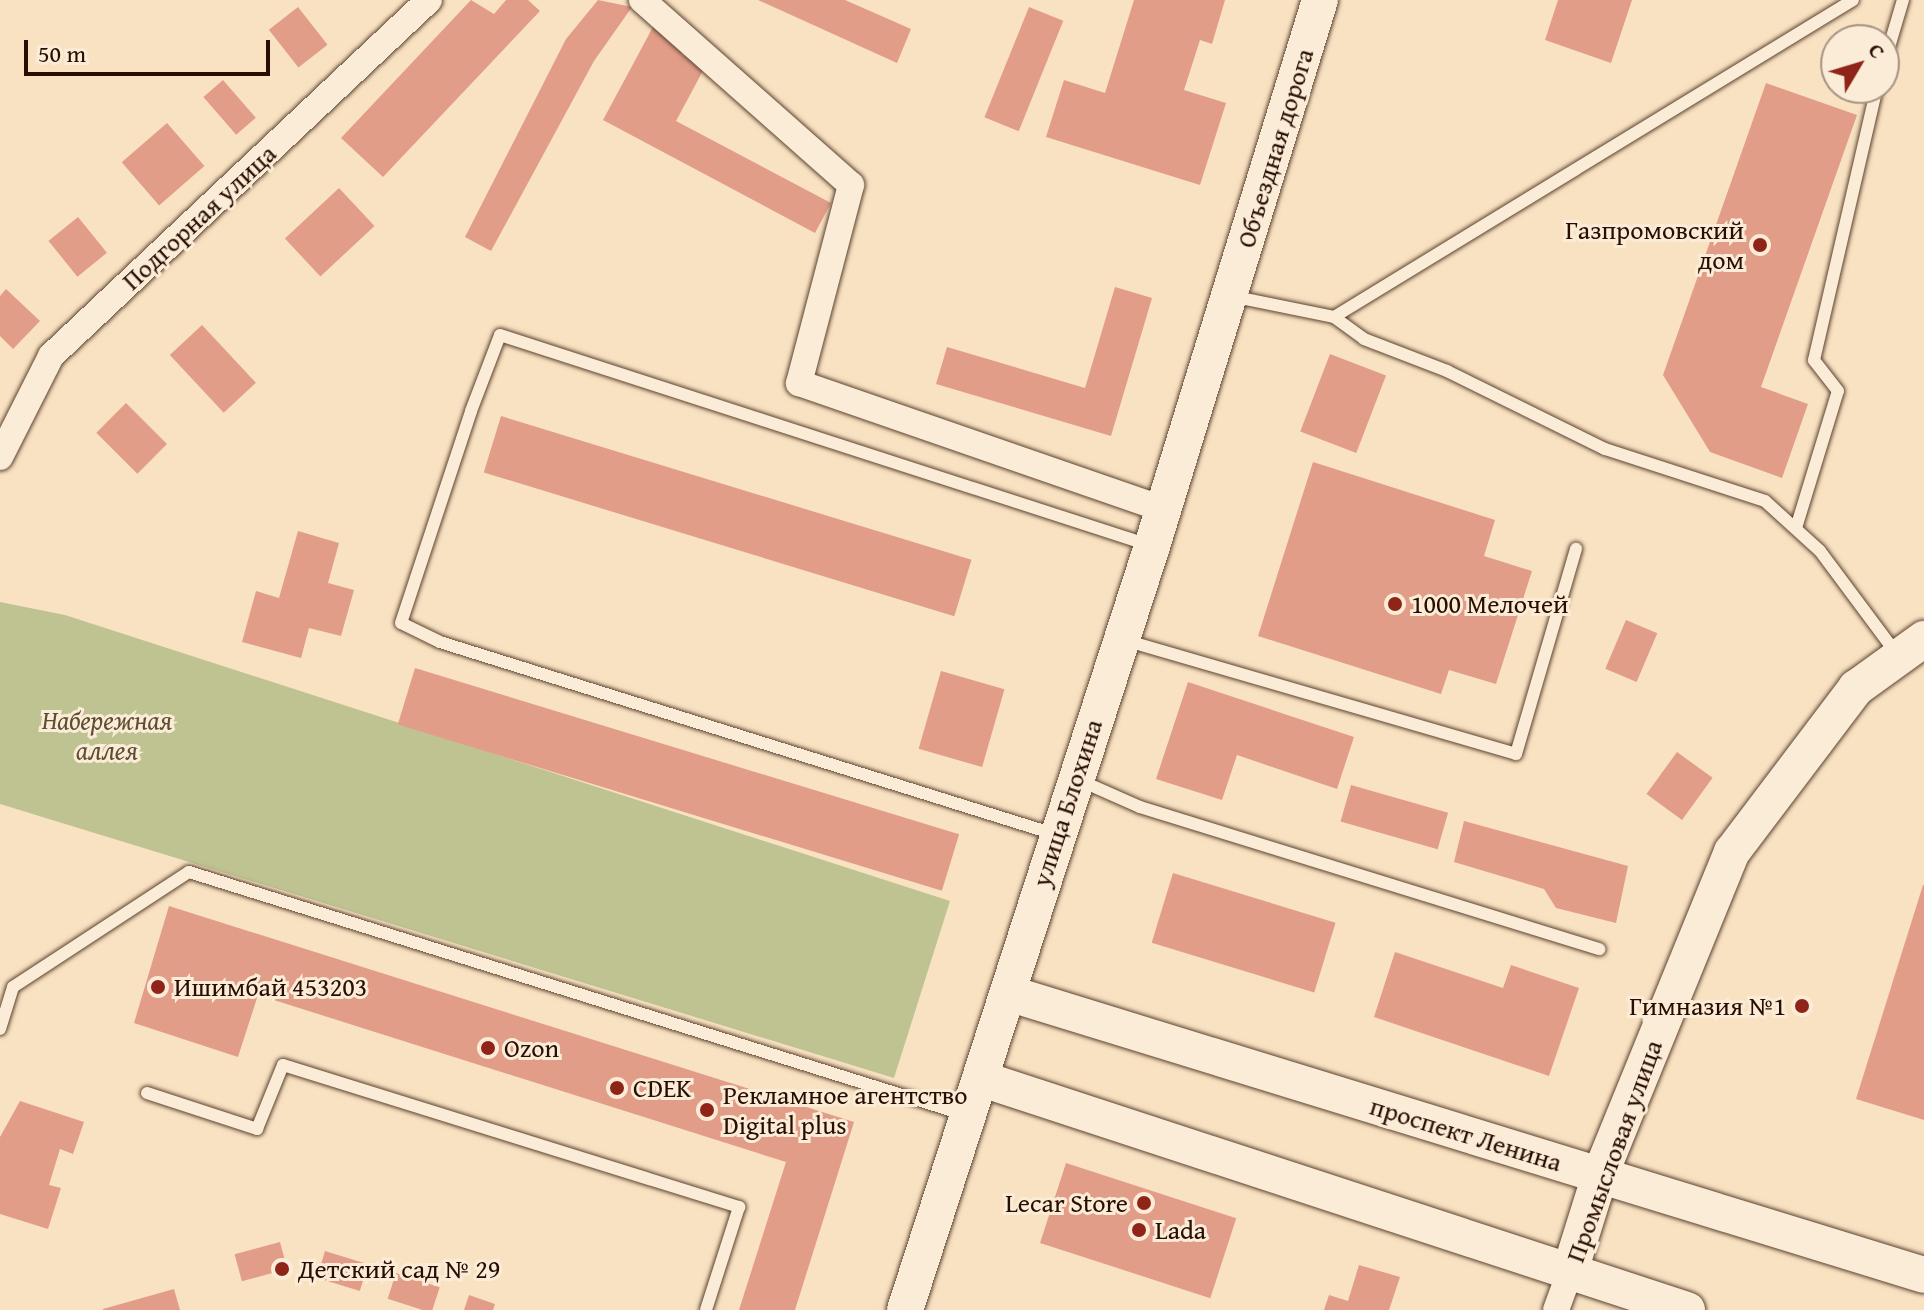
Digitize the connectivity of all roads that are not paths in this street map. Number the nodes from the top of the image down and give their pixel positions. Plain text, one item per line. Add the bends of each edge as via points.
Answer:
1 (429, 0) edge
2 (642, 0) edge
3 (1320, 0) edge
4 (1853, 0) edge
5 (1903, 0) edge
6 (1896, 24) edge
7 (1873, 104) edge
8 (1231, 296) junction
9 (1334, 317) junction
10 (0, 457) edge
11 (1163, 509) junction
12 (1796, 528) junction
13 (1152, 546) junction
14 (1576, 549) dead end
15 (1121, 639) junction
16 (1911, 647) edge
17 (1075, 778) junction
18 (1057, 835) junction
19 (1600, 949) dead end
20 (1008, 993) junction
21 (0, 1029) edge
22 (982, 1079) junction
23 (147, 1093) dead end
24 (969, 1116) junction
25 (1600, 1175) junction
26 (1569, 1274) junction
27 (1924, 1275) edge
28 (706, 1310) edge
29 (905, 1310) edge
30 (1556, 1310) edge
31 (1687, 1310) edge

1 - 10 street, Подгорная улица via 51,356
2 - 11 street via 851,185 799,383
3 - 8 street, Объездная дорога
4 - 9 lane
5 - 6 lane
7 - 12 lane via 1814,360 1838,391
8 - 9 lane
8 - 11 street, улица Блохина
9 - 12 lane via 1364,339 1447,371 1605,449 1765,501
11 - 13 street, улица Блохина
12 - 16 lane
13 - 15 street, улица Блохина
13 - 18 lane via 500,335 401,623 440,642
14 - 15 lane via 1516,754
15 - 17 street, улица Блохина
16 - 25 street, Промысловая улица via 1856,688 1732,852
17 - 18 street, улица Блохина
17 - 19 lane via 1140,807
18 - 20 street, улица Блохина
20 - 22 street, улица Блохина
20 - 25 street, проспект Ленина
21 - 24 lane via 13,987 189,872
22 - 24 street, улица Блохина
22 - 26 street
23 - 28 lane via 257,1129 283,1065 739,1207
24 - 29 street, улица Блохина
25 - 26 street, Промысловая улица
25 - 27 street, проспект Ленина
26 - 30 street
26 - 31 street

